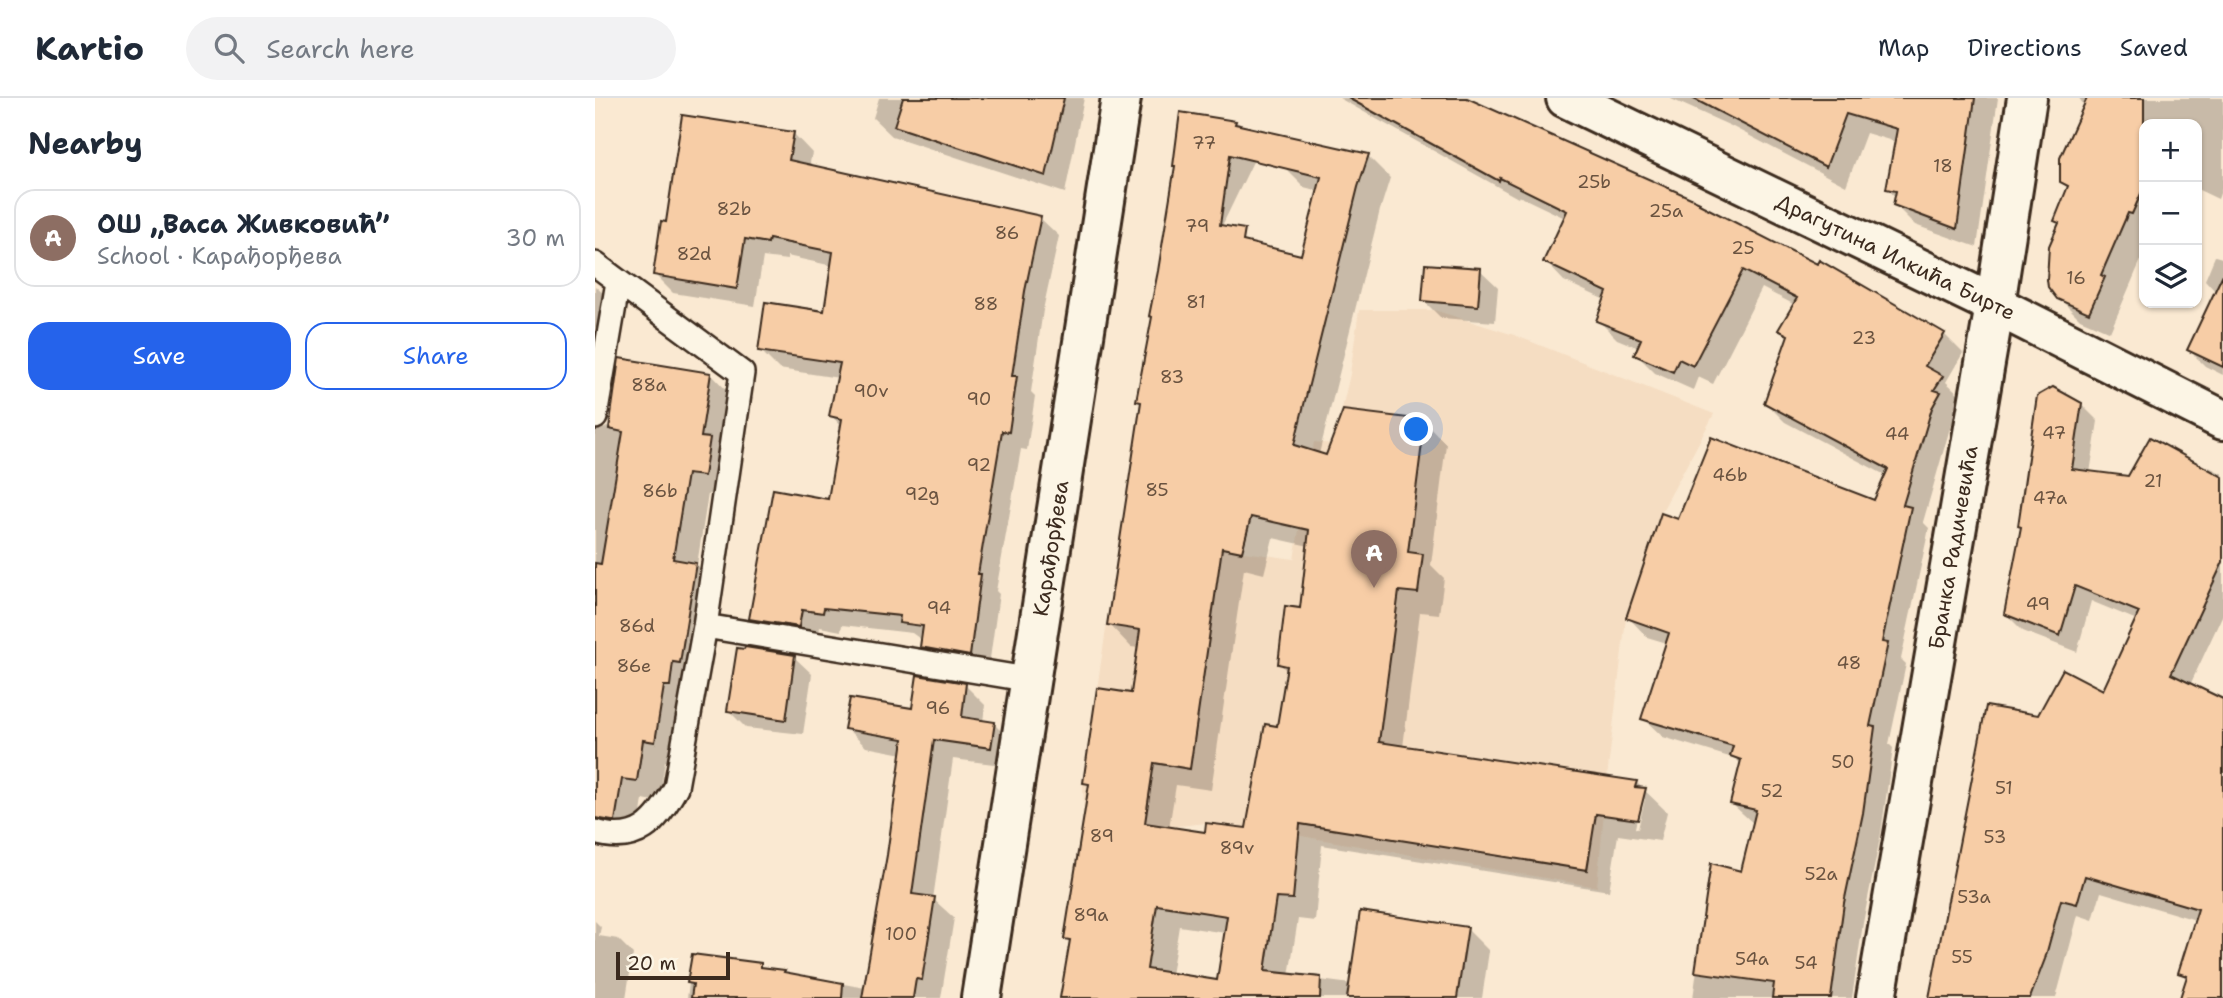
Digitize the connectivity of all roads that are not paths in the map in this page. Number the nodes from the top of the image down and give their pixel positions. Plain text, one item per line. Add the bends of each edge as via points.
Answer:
1 (1121, 98) edge
2 (1566, 98) edge
3 (2027, 98) edge
4 (595, 264) edge
5 (618, 282) junction
6 (1995, 306) junction
7 (595, 417) edge
8 (2223, 420) edge
9 (705, 626) junction
10 (1032, 680) junction
11 (595, 832) edge
12 (981, 998) edge
13 (1876, 998) edge

1 - 10 street, Карађорђева
2 - 6 street, Драгутина Илкића Бирте
3 - 6 street, Бранка Радичевића
4 - 5 lane
5 - 7 lane
5 - 9 lane via 742,373
6 - 8 street, Драгутина Илкића Бирте
6 - 13 street, Бранка Радичевића
9 - 10 lane
9 - 11 lane via 676,787 664,809 644,828 621,838
10 - 12 street, Карађорђева

